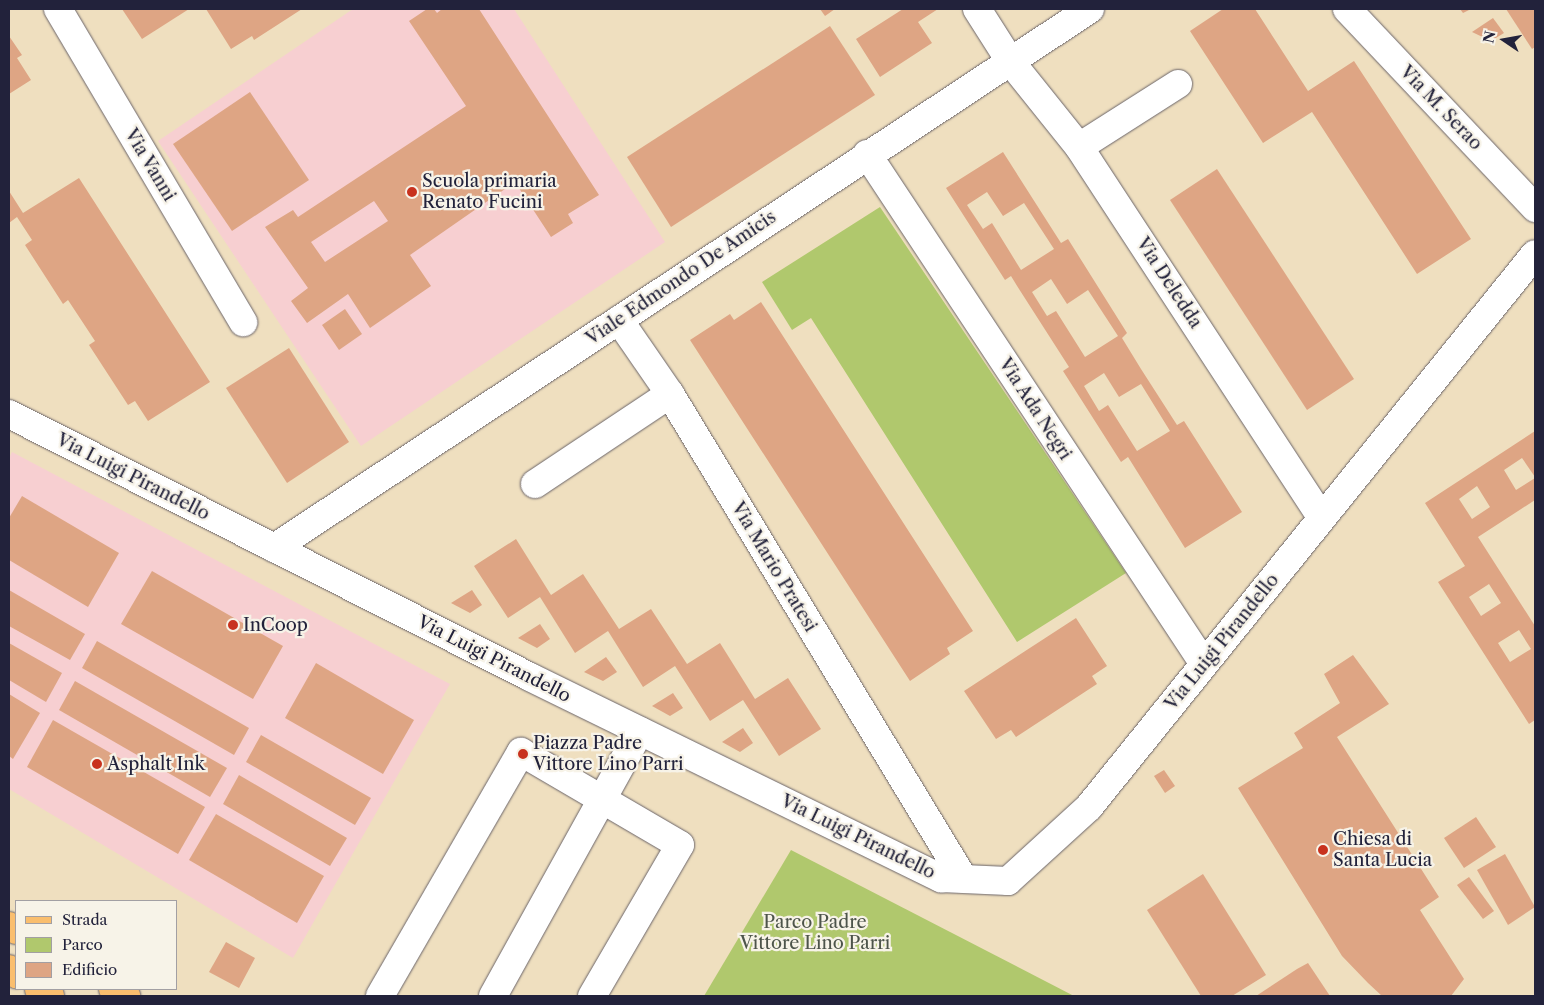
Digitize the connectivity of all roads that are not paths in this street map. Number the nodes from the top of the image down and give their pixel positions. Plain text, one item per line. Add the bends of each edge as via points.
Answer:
1 (58, 9) edge
2 (976, 9) edge
3 (1090, 9) edge
4 (1347, 9) edge
5 (1010, 61) junction
6 (1178, 84) dead end
7 (1079, 146) junction
8 (867, 154) junction
9 (1535, 208) edge
10 (1535, 254) edge
11 (619, 320) junction
12 (243, 322) dead end
13 (670, 394) junction
14 (9, 414) edge
15 (535, 484) dead end
16 (1322, 518) junction
17 (274, 548) junction
18 (1204, 664) junction
19 (640, 731) junction
20 (602, 799) junction
21 (963, 878) junction
22 (115, 990) edge
23 (126, 996) edge
24 (380, 996) edge
25 (493, 996) edge
26 (592, 996) edge

1 - 12 street, Via Vanni
2 - 5 street, Via Deledda
3 - 5 street, Viale Edmondo De Amicis
4 - 9 street, Via M. Serao
5 - 7 street, Via Deledda
5 - 8 street, Viale Edmondo De Amicis
6 - 7 street
7 - 16 street, Via Deledda
8 - 11 street, Viale Edmondo De Amicis
8 - 18 street, Via Ada Negri
10 - 16 street, Via Luigi Pirandello
11 - 13 street, Via Mario Pratesi
11 - 17 street, Viale Edmondo De Amicis
13 - 15 street
13 - 21 street, Via Mario Pratesi
14 - 17 street, Via Luigi Pirandello
16 - 18 street, Via Luigi Pirandello
17 - 19 street, Via Luigi Pirandello
18 - 21 street, Via Luigi Pirandello via 1089,807 1008,881
19 - 20 street
19 - 21 street, Via Luigi Pirandello via 940,878
20 - 24 street via 521,752
20 - 25 street
20 - 26 street via 680,845
22 - 23 main road

